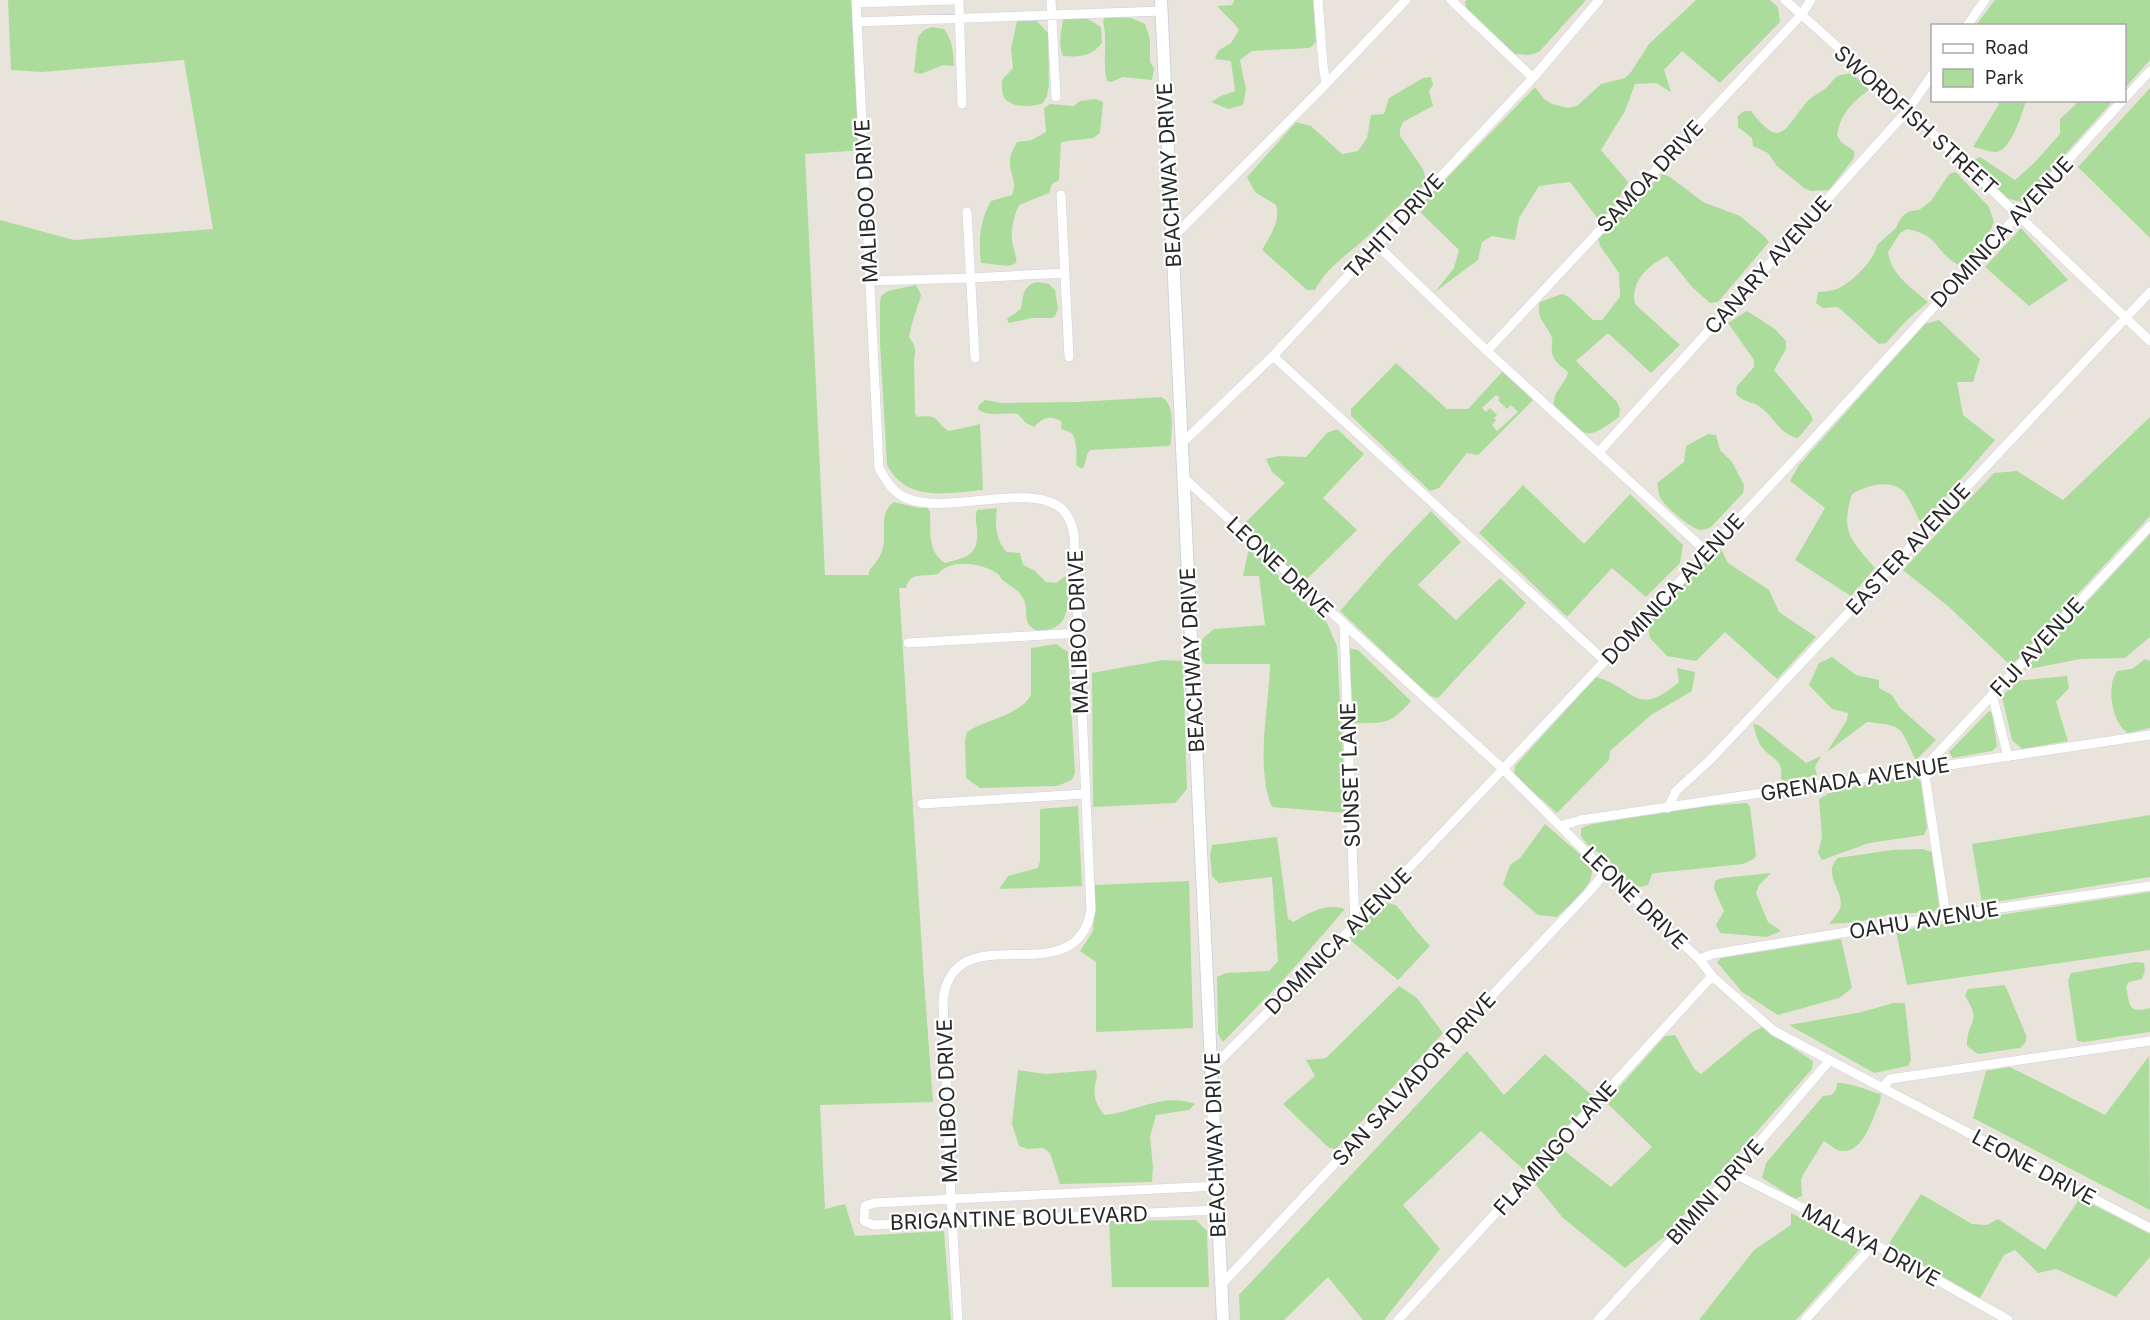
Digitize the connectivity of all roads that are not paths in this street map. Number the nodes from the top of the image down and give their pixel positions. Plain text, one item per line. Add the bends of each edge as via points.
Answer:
1 (953, 0) edge
2 (958, 0) edge
3 (1051, 0) edge
4 (1318, 0) edge
5 (1406, 0) edge
6 (1451, 0) edge
7 (1599, 0) edge
8 (1785, 0) edge
9 (1811, 0) edge
10 (1985, 0) edge
11 (856, 2) edge
12 (1161, 5) edge
13 (1052, 14) junction
14 (1800, 15) junction
15 (960, 19) junction
16 (857, 22) junction
17 (1968, 24) edge
18 (2150, 71) edge
19 (1931, 76) edge
20 (1533, 78) junction
21 (1326, 84) junction
22 (1056, 98) dead end
23 (2126, 98) edge
24 (2122, 102) edge
25 (962, 104) dead end
26 (1908, 110) junction
27 (1061, 195) dead end
28 (967, 212) dead end
29 (2018, 213) junction
30 (1172, 238) junction
31 (1377, 245) junction
32 (1064, 273) junction
33 (971, 278) junction
34 (870, 281) junction
35 (2150, 292) edge
36 (2126, 318) junction
37 (2150, 341) edge
38 (1487, 351) junction
39 (1273, 356) junction
40 (1069, 357) dead end
41 (975, 358) dead end
42 (1181, 444) junction
43 (1599, 452) junction
44 (1184, 478) junction
45 (2150, 526) edge
46 (1707, 552) junction
47 (1344, 626) junction
48 (1078, 633) junction
49 (908, 643) dead end
50 (1605, 661) junction
51 (1992, 694) junction
52 (2150, 735) edge
53 (2008, 757) junction
54 (1924, 768) junction
55 (1503, 769) junction
56 (1085, 794) junction
57 (922, 804) dead end
58 (1668, 808) junction
59 (1560, 826) junction
60 (1606, 872) junction
61 (2150, 886) edge
62 (1946, 916) junction
63 (1356, 925) junction
64 (1699, 959) junction
65 (1712, 976) junction
66 (2150, 1041) edge
67 (1829, 1061) junction
68 (1212, 1068) junction
69 (1883, 1087) junction
70 (1732, 1173) junction
71 (1217, 1186) junction
72 (951, 1200) junction
73 (1218, 1210) junction
74 (952, 1222) junction
75 (2150, 1228) edge
76 (1874, 1244) junction
77 (1221, 1285) junction
78 (958, 1320) edge
79 (1223, 1320) edge
80 (1398, 1320) edge
81 (1598, 1320) edge
82 (1806, 1320) edge
83 (2008, 1320) edge

1 - 11 street
2 - 15 street
3 - 13 street
4 - 21 street
5 - 21 street
6 - 20 street
7 - 20 street, TAHITI DRIVE
8 - 14 street, SWORDFISH STREET
9 - 14 street, SAMOA DRIVE
10 - 17 street
11 - 16 street, MALIBOO DRIVE
12 - 13 street
12 - 30 street, BEACHWAY DRIVE
13 - 15 street
13 - 22 street
14 - 26 street, SWORDFISH STREET
14 - 38 street, SAMOA DRIVE
15 - 16 street
15 - 25 street
16 - 34 street, MALIBOO DRIVE
18 - 23 street, DOMINICA AVENUE
19 - 26 street, CANARY AVENUE
20 - 31 street, TAHITI DRIVE
21 - 30 street
24 - 29 street, DOMINICA AVENUE
26 - 29 street, SWORDFISH STREET
26 - 43 street, CANARY AVENUE
27 - 32 street
28 - 33 street
29 - 36 street, SWORDFISH STREET
29 - 46 street, DOMINICA AVENUE
30 - 42 street, BEACHWAY DRIVE
31 - 38 street
31 - 39 street, TAHITI DRIVE
32 - 33 street
32 - 40 street
33 - 34 street
33 - 41 street
34 - 48 street, MALIBOO DRIVE via 879,468 889,486 907,499 933,503 1025,498 1050,502 1062,509 1071,520 1074,534
35 - 36 street, EASTER AVENUE
36 - 37 street, SWORDFISH STREET
36 - 58 street, EASTER AVENUE via 1710,760 1676,790
38 - 43 street
39 - 42 street, TAHITI DRIVE
39 - 50 street
42 - 44 street, BEACHWAY DRIVE
43 - 46 street
44 - 47 street, LEONE DRIVE
44 - 68 street, BEACHWAY DRIVE
45 - 51 street, FIJI AVENUE
46 - 50 street, DOMINICA AVENUE
47 - 55 street, LEONE DRIVE
47 - 63 street, SUNSET LANE
48 - 49 street
48 - 56 street, MALIBOO DRIVE
50 - 55 street, DOMINICA AVENUE
51 - 53 street
51 - 54 street, FIJI AVENUE
52 - 53 street, GRENADA AVENUE
53 - 54 street, GRENADA AVENUE
54 - 58 street, GRENADA AVENUE
54 - 62 street
55 - 59 street, LEONE DRIVE
55 - 63 street, DOMINICA AVENUE
56 - 57 street
56 - 72 street, MALIBOO DRIVE via 1091,910 1084,931 1076,941 1051,953 985,956 963,962 945,983
58 - 59 street, GRENADA AVENUE
59 - 60 street, LEONE DRIVE
60 - 64 street, LEONE DRIVE
60 - 77 street, SAN SALVADOR DRIVE
61 - 62 street, OAHU AVENUE
62 - 64 street, OAHU AVENUE
63 - 68 street, DOMINICA AVENUE
64 - 65 street, LEONE DRIVE
65 - 67 street, LEONE DRIVE via 1774,1031
65 - 80 street, FLAMINGO LANE
66 - 69 street via 1890,1078
67 - 69 street, LEONE DRIVE
67 - 70 street, BIMINI DRIVE
68 - 71 street, BEACHWAY DRIVE
69 - 75 street, LEONE DRIVE
70 - 76 street, MALAYA DRIVE
70 - 81 street, BIMINI DRIVE
71 - 72 street, BRIGANTINE BOULEVARD
71 - 73 street, BEACHWAY DRIVE
72 - 74 street, MALIBOO DRIVE
72 - 74 street, BRIGANTINE BOULEVARD via 874,1203 865,1206 864,1221 873,1225
73 - 74 street, BRIGANTINE BOULEVARD
73 - 77 street, BEACHWAY DRIVE
74 - 78 street, MALIBOO DRIVE
76 - 82 street
76 - 83 street, MALAYA DRIVE
77 - 79 street, BEACHWAY DRIVE

